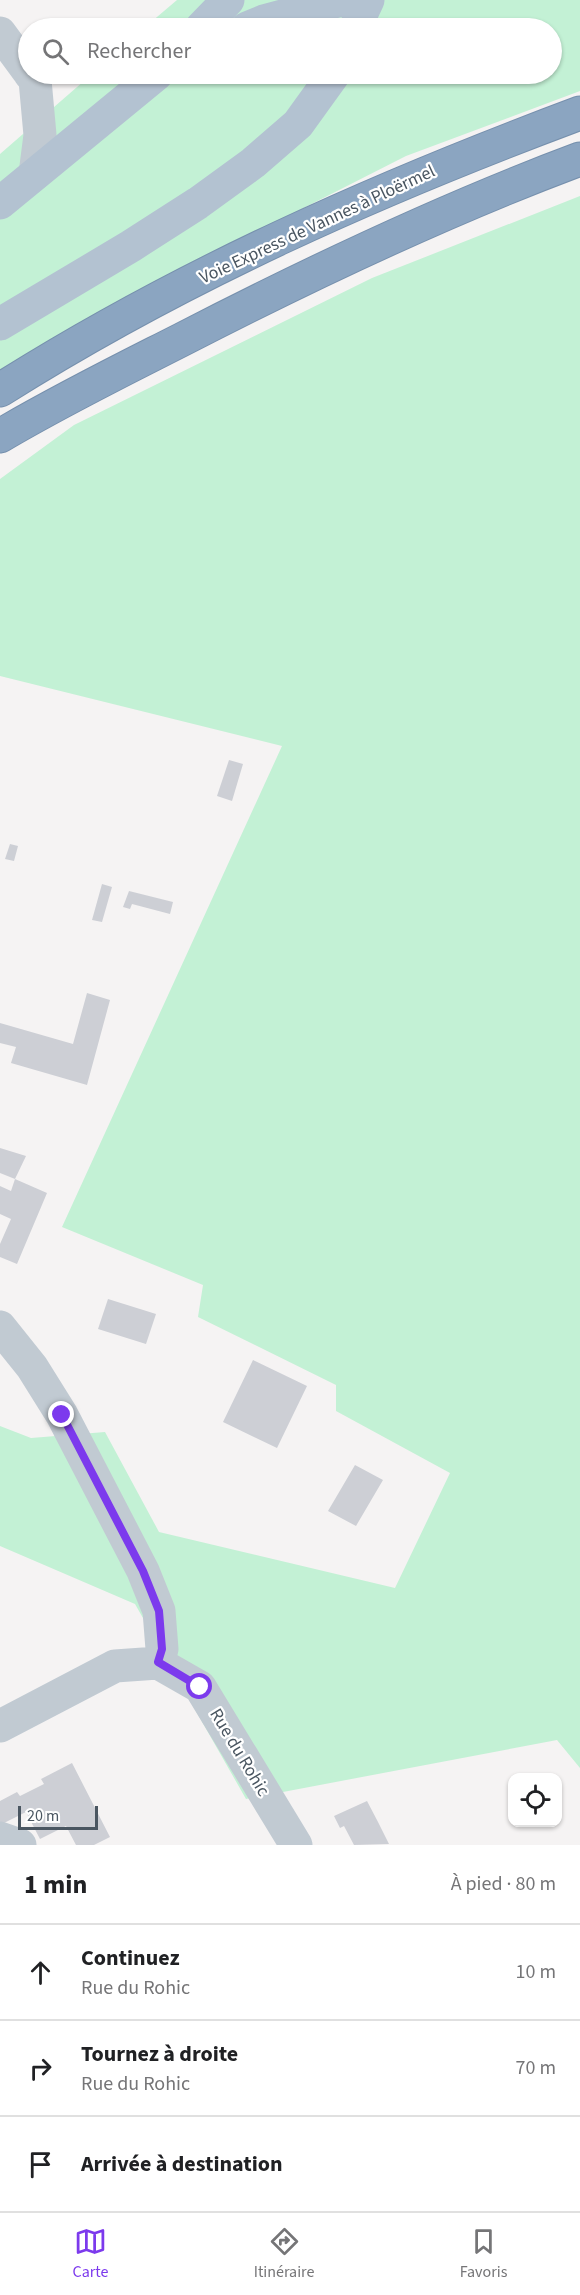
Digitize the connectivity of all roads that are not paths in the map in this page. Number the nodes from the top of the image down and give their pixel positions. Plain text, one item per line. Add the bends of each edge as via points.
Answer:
1 (228, 0) edge
2 (341, 0) edge
3 (368, 0) edge
4 (211, 18) edge
5 (275, 18) edge
6 (360, 18) edge
7 (0, 27) edge
8 (0, 33) edge
9 (18, 35) edge
10 (18, 57) edge
11 (35, 84) edge
12 (145, 84) edge
13 (327, 84) edge
14 (580, 113) edge
15 (580, 159) edge
16 (35, 174) junction
17 (0, 203) edge
18 (260, 299) junction
19 (0, 324) edge
20 (0, 390) edge
21 (0, 436) edge
22 (0, 454) edge
23 (0, 1327) edge
24 (158, 1662) junction
25 (0, 1726) edge
26 (0, 1838) edge
27 (20, 1845) edge
28 (296, 1845) edge

1 - 4 main road
2 - 5 main road
3 - 6 main road
7 - 9 street
8 - 10 street
11 - 16 street via 40,135
12 - 16 main road
13 - 19 main road via 298,124 254,163 131,246
14 - 20 highway, Voie Express de Vannes à Ploërmel via 383,190 256,248
15 - 18 highway via 404,231
16 - 17 main road
18 - 21 highway
18 - 22 highway
23 - 24 street via 32,1367 62,1415 143,1571 159,1611 162,1649
24 - 25 street via 115,1666
24 - 28 street, Rue du Rohic via 200,1687
26 - 27 street

